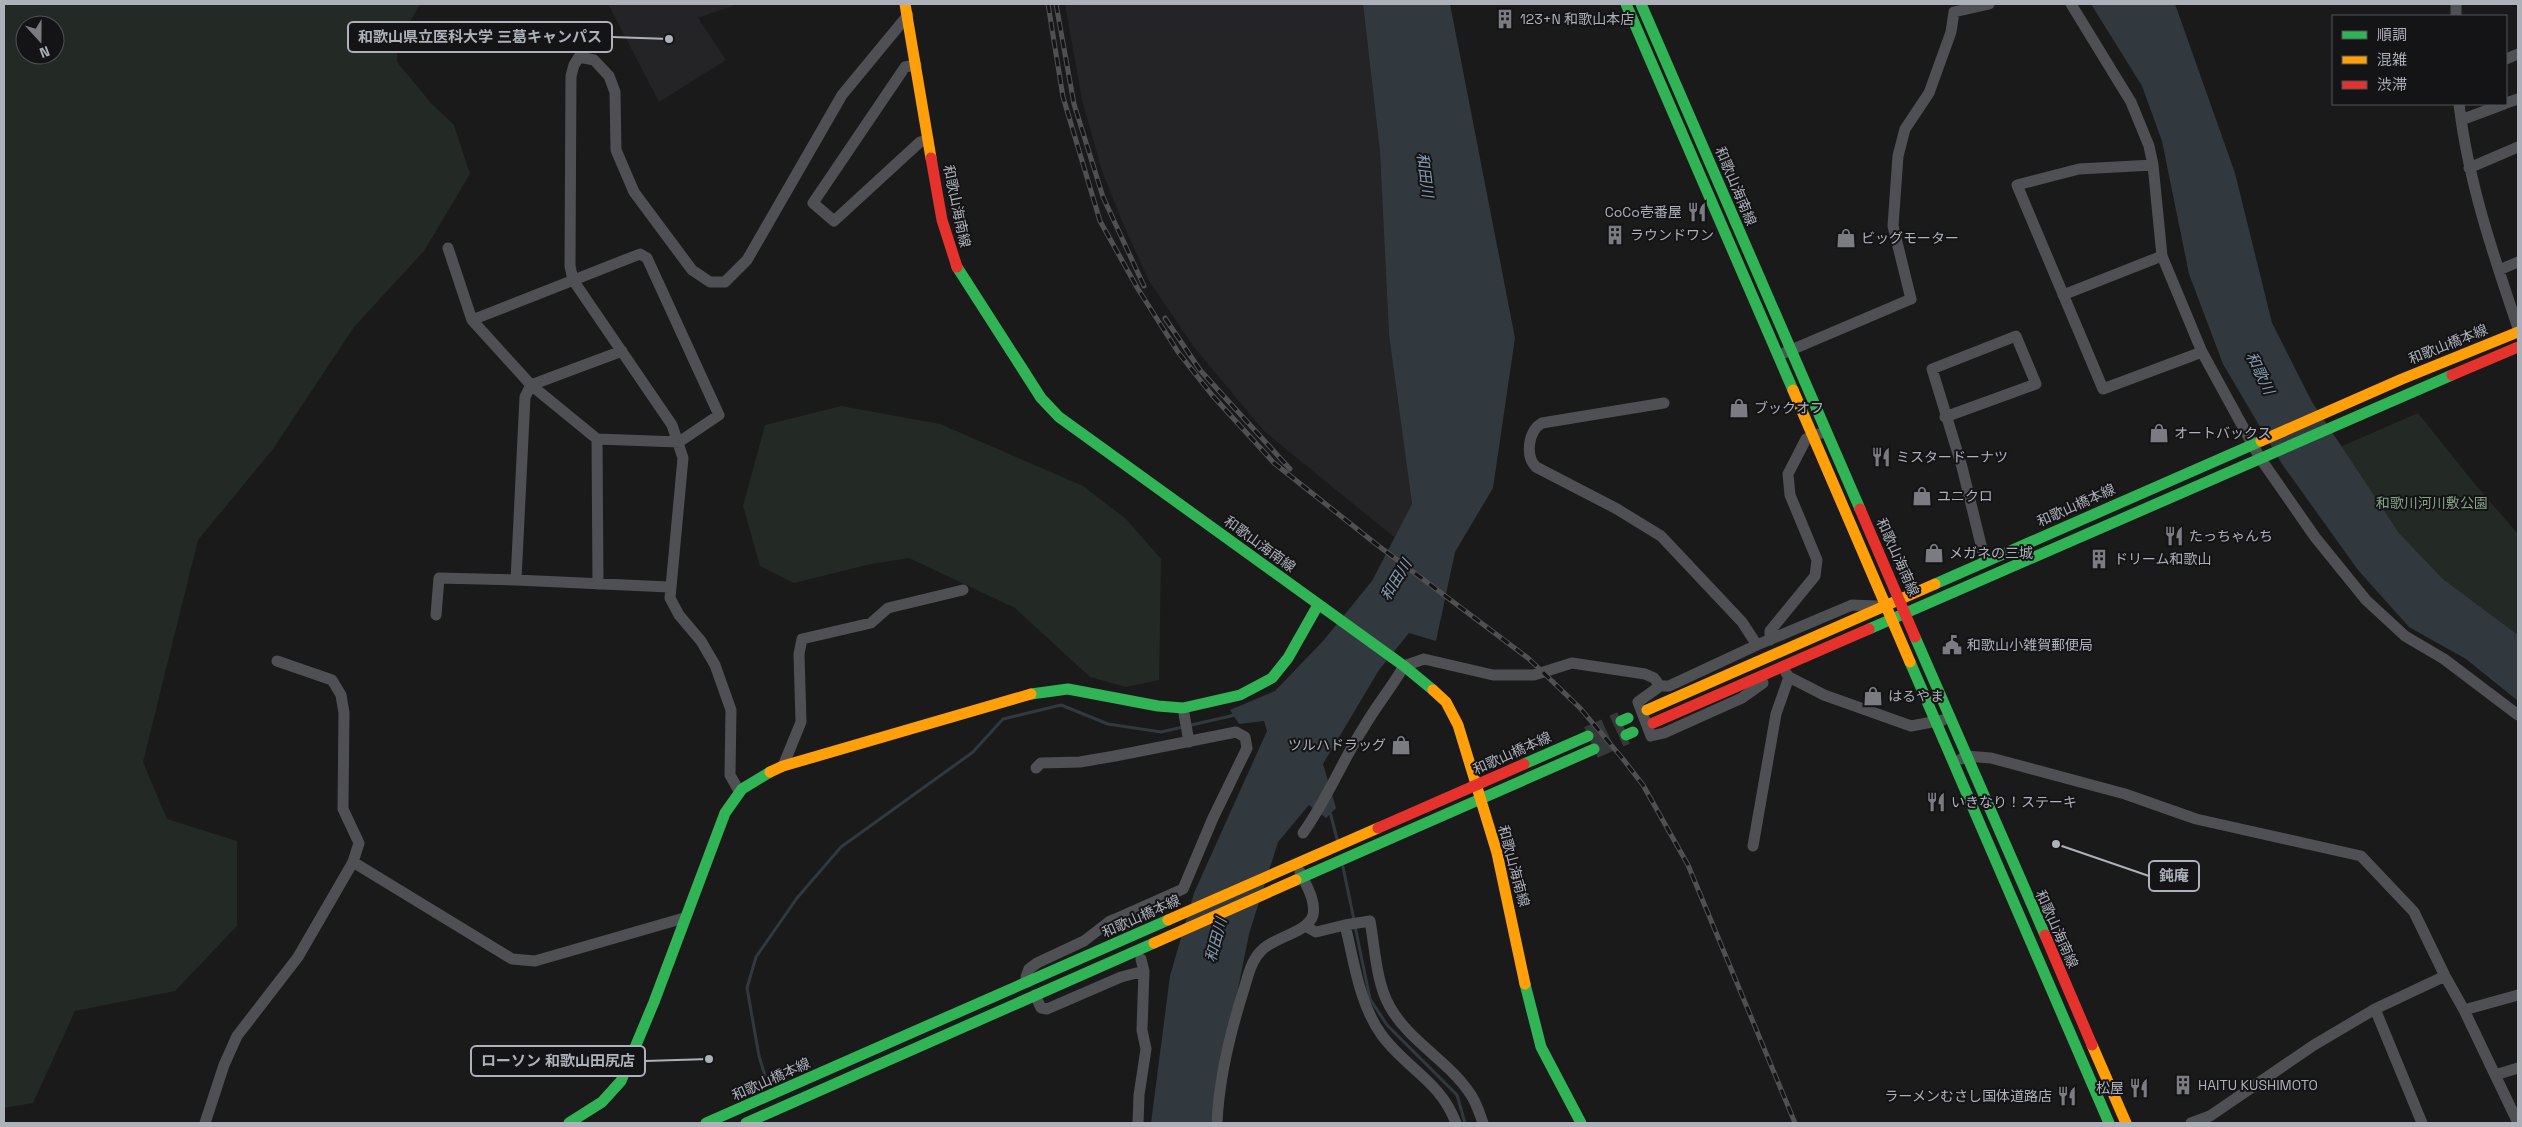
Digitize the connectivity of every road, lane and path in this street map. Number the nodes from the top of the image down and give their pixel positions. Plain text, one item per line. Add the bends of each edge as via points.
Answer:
1 (1626, 4) edge
2 (1641, 4) edge
3 (1989, 4) edge
4 (2071, 4) edge
5 (906, 9) edge
6 (916, 65) junction
7 (2459, 105) edge
8 (2502, 105) edge
9 (2461, 120) junction
10 (928, 140) junction
11 (2518, 147) edge
12 (2153, 165) junction
13 (2469, 168) junction
14 (448, 248) dead end
15 (2162, 256) junction
16 (2518, 262) edge
17 (2499, 270) junction
18 (573, 280) junction
19 (2063, 295) junction
20 (472, 320) junction
21 (2518, 328) edge
22 (2518, 332) edge
23 (2518, 348) edge
24 (1791, 350) junction
25 (622, 351) junction
26 (2202, 352) junction
27 (1779, 355) junction
28 (531, 384) junction
29 (1664, 403) dead end
30 (1945, 417) junction
31 (1825, 431) junction
32 (1813, 436) junction
33 (597, 439) junction
34 (679, 442) junction
35 (2256, 443) junction
36 (2263, 457) junction
37 (1985, 561) junction
38 (516, 580) junction
39 (598, 584) junction
40 (670, 587) junction
41 (963, 590) dead end
42 (1900, 599) junction
43 (1318, 605) junction
44 (1885, 606) junction
45 (436, 614) dead end
46 (1907, 614) junction
47 (1892, 620) junction
48 (1770, 640) junction
49 (1756, 645) junction
50 (277, 661) dead end
51 (1401, 664) junction
52 (1788, 675) junction
53 (1660, 686) junction
54 (1647, 710) dead end
55 (1185, 713) junction
56 (2518, 715) edge
57 (1952, 717) junction
58 (1653, 723) dead end
59 (1936, 723) junction
60 (1588, 736) tunnel mouth
61 (1189, 737) junction
62 (1594, 749) tunnel mouth
63 (1966, 756) junction
64 (1953, 762) junction
65 (784, 766) junction
66 (1036, 768) dead end
67 (1476, 785) junction
68 (738, 790) junction
69 (1480, 798) junction
70 (1303, 833) dead end
71 (1753, 846) dead end
72 (353, 862) junction
73 (1295, 865) junction
74 (1302, 878) junction
75 (684, 918) junction
76 (1344, 925) junction
77 (1305, 926) junction
78 (2444, 976) junction
79 (1028, 982) junction
80 (1035, 995) junction
81 (2518, 995) edge
82 (2375, 1009) junction
83 (2464, 1010) junction
84 (2518, 1068) edge
85 (2495, 1075) junction
86 (205, 1123) edge
87 (569, 1123) edge
88 (706, 1123) edge
89 (746, 1123) edge
90 (1138, 1123) edge
91 (1217, 1123) edge
92 (1456, 1123) edge
93 (1483, 1123) edge
94 (1581, 1123) edge
95 (2109, 1123) edge
96 (2126, 1123) edge
97 (2191, 1123) edge
98 (2422, 1123) edge
99 (2518, 1123) edge

1 - 27 main road, 和歌山海南線
2 - 24 main road, 和歌山海南線
3 - 24 street via 1954,12 1951,32 1929,93 1905,129 1898,156 1893,226 1911,299
4 - 12 street via 2132,102
5 - 6 main road, 和歌山海南線
5 - 18 street via 842,95 747,260 725,282 710,282 692,270 634,192 616,150 615,92 609,76 594,60 579,57 571,76 570,266
6 - 10 main road, 和歌山海南線
6 - 10 street via 905,67 813,203 834,221 920,142
7 - 9 street
8 - 9 street
9 - 13 street
10 - 43 main road, 和歌山海南線 via 942,220 955,264 1041,398 1058,417
11 - 13 street
12 - 15 street
12 - 19 street via 2079,168 2017,185
13 - 17 street
14 - 20 street
15 - 19 street
15 - 26 street
16 - 17 street
17 - 21 street
18 - 20 street
18 - 25 street
18 - 34 street via 640,254 647,258 719,415
19 - 26 street via 2103,389
20 - 28 street
22 - 35 main road, 和歌山橋本線
23 - 36 main road
24 - 27 street
24 - 31 main road, 和歌山海南線
25 - 28 street
25 - 34 street via 672,425
26 - 35 street
27 - 32 main road, 和歌山海南線
28 - 33 street
28 - 38 street via 525,397
29 - 49 street via 1542,423 1532,434 1531,460 1536,467 1662,536 1742,622
30 - 30 street via 2036,384 2016,336 1932,369
30 - 37 street via 1962,467
31 - 32 street
31 - 42 main road, 和歌山海南線
32 - 44 main road, 和歌山海南線
32 - 48 street via 1806,439 1788,474 1790,495 1817,560 1815,576 1770,631
33 - 34 street
33 - 39 street
34 - 40 street via 684,458
35 - 36 street
35 - 37 main road, 和歌山橋本線
36 - 46 main road
36 - 56 street via 2315,537 2366,600 2405,636 2444,659
37 - 42 main road, 和歌山橋本線
38 - 39 street
38 - 45 street via 439,578
39 - 40 street
40 - 68 street via 670,598 678,615 701,641 715,665 731,710 730,775
41 - 65 street via 888,608 871,624 802,639 799,654 801,722
42 - 44 main road, 和歌山橋本線
42 - 46 main road, 和歌山海南線
43 - 51 main road, 和歌山海南線
43 - 55 main road via 1288,658 1272,678 1240,695
44 - 47 main road, 和歌山海南線
44 - 48 street via 1852,605
44 - 54 main road, 和歌山橋本線
46 - 47 main road
46 - 57 main road, 和歌山海南線
47 - 52 street via 1876,635
47 - 58 main road
47 - 59 main road, 和歌山海南線
48 - 49 street
49 - 53 street via 1669,686
50 - 72 street via 332,680 341,695 344,712 342,809 359,843
51 - 53 street via 1424,658 1493,675 1534,675 1572,663 1645,674
51 - 67 main road, 和歌山海南線 via 1446,702 1462,738
51 - 70 street via 1393,686 1364,726
52 - 53 street via 1757,686 1742,698 1651,736 1638,702
52 - 59 street via 1824,695 1911,726
52 - 71 street via 1776,714
55 - 61 street
55 - 65 main road via 1068,689 1020,695
57 - 59 street
57 - 63 main road, 和歌山海南線
59 - 64 main road, 和歌山海南線
60 - 67 main road, 和歌山橋本線
61 - 66 street via 1080,762 1040,763
61 - 79 street via 1236,732 1245,737 1247,748 1183,889 1037,963 1029,969
62 - 69 main road, 和歌山橋本線
63 - 64 street
63 - 78 street via 1991,758 2125,794 2196,819 2360,856 2414,912
63 - 96 main road, 和歌山海南線
64 - 95 main road, 和歌山海南線
65 - 68 main road
67 - 69 main road, 和歌山海南線
67 - 73 main road, 和歌山橋本線
68 - 75 main road via 725,813
69 - 74 main road, 和歌山橋本線
69 - 94 main road, 和歌山海南線 via 1510,905 1531,1014 1541,1047
72 - 75 street via 512,959 535,961
72 - 86 street via 298,957 237,1036
73 - 74 street
73 - 79 main road, 和歌山橋本線
74 - 77 street via 1314,904 1312,917
74 - 80 main road, 和歌山橋本線
75 - 87 main road via 621,1081 602,1102
76 - 77 street via 1316,932
76 - 92 street via 1372,1020 1381,1035 1438,1090
76 - 93 street via 1370,921 1380,978 1389,1005 1399,1022 1462,1083 1476,1104
77 - 91 street via 1272,941 1254,959 1231,1029 1218,1095
78 - 82 street
78 - 83 street
79 - 88 main road, 和歌山橋本線
80 - 89 main road, 和歌山橋本線
80 - 90 street via 1041,1008 1048,1010 1143,965 1142,1030 1146,1050
81 - 83 street
82 - 97 street via 2314,1044 2210,1116
82 - 98 street
83 - 85 street
84 - 85 street
85 - 99 street

